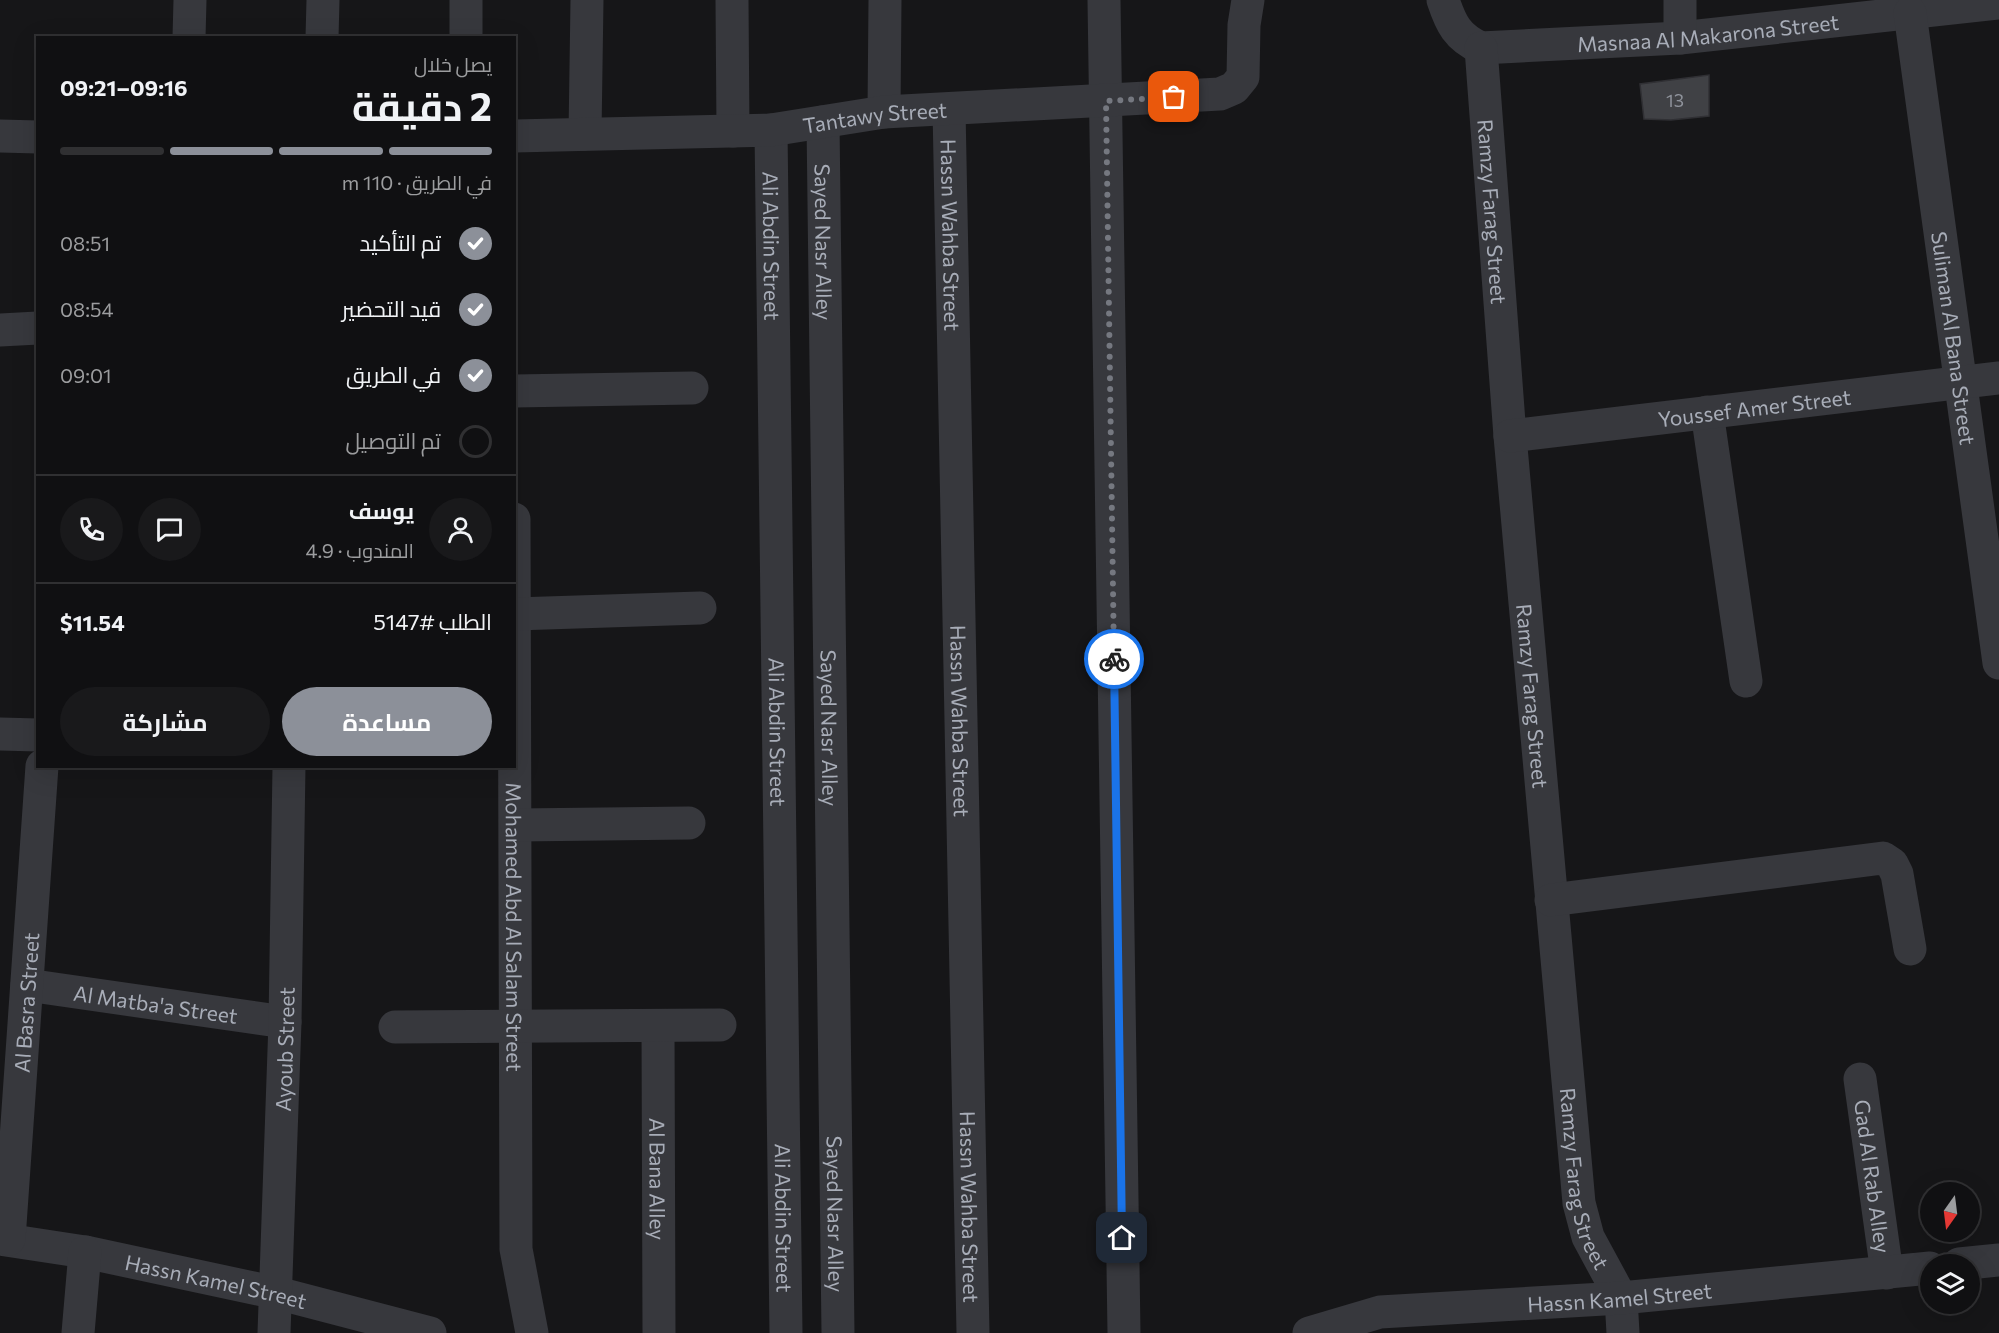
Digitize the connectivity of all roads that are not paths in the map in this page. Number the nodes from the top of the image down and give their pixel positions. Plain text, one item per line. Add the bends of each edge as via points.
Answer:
1 (190, 0) edge
2 (323, 0) edge
3 (466, 0) edge
4 (587, 0) edge
5 (732, 0) edge
6 (885, 0) edge
7 (1104, 0) edge
8 (1248, 0) edge
9 (1443, 0) edge
10 (1680, 0) edge
11 (1999, 3) edge
12 (1870, 9) edge
13 (1910, 13) junction
14 (189, 36) edge
15 (322, 36) edge
16 (466, 36) edge
17 (1680, 39) junction
18 (1481, 48) junction
19 (1106, 101) junction
20 (949, 109) junction
21 (884, 112) junction
22 (823, 122) junction
23 (771, 130) junction
24 (733, 131) junction
25 (585, 134) junction
26 (516, 135) edge
27 (0, 136) edge
28 (36, 136) edge
29 (36, 328) edge
30 (0, 330) edge
31 (1999, 378) edge
32 (1961, 382) junction
33 (692, 388) dead end
34 (516, 391) edge
35 (1707, 412) junction
36 (1510, 436) junction
37 (700, 608) dead end
38 (516, 614) edge
39 (1999, 663) edge
40 (1746, 681) dead end
41 (516, 720) edge
42 (0, 734) edge
43 (36, 735) edge
44 (42, 768) edge
45 (289, 768) edge
46 (689, 823) dead end
47 (517, 825) junction
48 (1551, 900) junction
49 (1910, 949) dead end
50 (27, 985) junction
51 (285, 1022) junction
52 (720, 1025) dead end
53 (515, 1026) junction
54 (658, 1026) junction
55 (395, 1027) dead end
56 (1860, 1079) dead end
57 (4, 1239) edge
58 (85, 1252) junction
59 (1999, 1260) edge
60 (1980, 1262) edge
61 (1920, 1269) edge
62 (1887, 1273) junction
63 (277, 1293) junction
64 (1621, 1298) junction
65 (78, 1333) edge
66 (274, 1333) edge
67 (430, 1333) edge
68 (532, 1333) edge
69 (659, 1333) edge
70 (786, 1333) edge
71 (838, 1333) edge
72 (973, 1333) edge
73 (1124, 1333) edge
74 (1309, 1333) edge
75 (1623, 1333) edge

1 - 14 street
2 - 15 street
3 - 16 street
4 - 25 street
5 - 24 street
6 - 21 street
7 - 19 street
8 - 19 street, Tantawy Street via 1243,77 1234,88 1220,94
9 - 18 street via 1449,19 1464,40
10 - 17 street
11 - 13 street, Masnaa Al Makarona Street
12 - 13 street, Masnaa Al Makarona Street
12 - 17 street, Masnaa Al Makarona Street
13 - 32 street, Suliman Al Bana Street
17 - 18 street, Masnaa Al Makarona Street
18 - 36 street, Ramzy Farag Street
19 - 20 street, Tantawy Street
19 - 73 street
20 - 21 street, Tantawy Street
20 - 72 street, Hassn Wahba Street
21 - 22 street, Tantawy Street
22 - 23 street, Tantawy Street
22 - 71 street, Sayed Nasr Alley
23 - 24 street, Tantawy Street
23 - 70 street, Ali Abdin Street
24 - 25 street, Tantawy Street
25 - 26 street, Tantawy Street
27 - 28 street
29 - 30 street
31 - 32 street, Youssef Amer Street
32 - 35 street, Youssef Amer Street
32 - 39 street, Suliman Al Bana Street
33 - 34 street
35 - 36 street, Youssef Amer Street
35 - 40 street
36 - 48 street, Ramzy Farag Street
37 - 38 street
41 - 47 street, Mohamed Abd Al Salam Street
42 - 43 street
44 - 50 street, Al Basra Street
45 - 51 street, Ayoub Street
46 - 47 street
47 - 53 street, Mohamed Abd Al Salam Street
48 - 49 street via 1883,858 1897,874
48 - 64 street, Ramzy Farag Street via 1579,1203 1588,1237
50 - 51 street, Al Matba'a Street
50 - 57 street, Al Basra Street
51 - 63 street, Ayoub Street
52 - 54 street
53 - 54 street
53 - 55 street
53 - 68 street, Mohamed Abd Al Salam Street via 516,1249
54 - 69 street, Al Bana Alley
56 - 62 street, Gad Al Rab Alley
57 - 58 street, Hassn Kamel Street
58 - 63 street, Hassn Kamel Street
58 - 65 street
59 - 60 street
61 - 62 street, Hassn Kamel Street
62 - 64 street, Hassn Kamel Street
63 - 66 street, Ayoub Street
63 - 67 street, Hassn Kamel Street
64 - 74 street, Hassn Kamel Street via 1380,1312
64 - 75 street, Ramzy Farag Street

